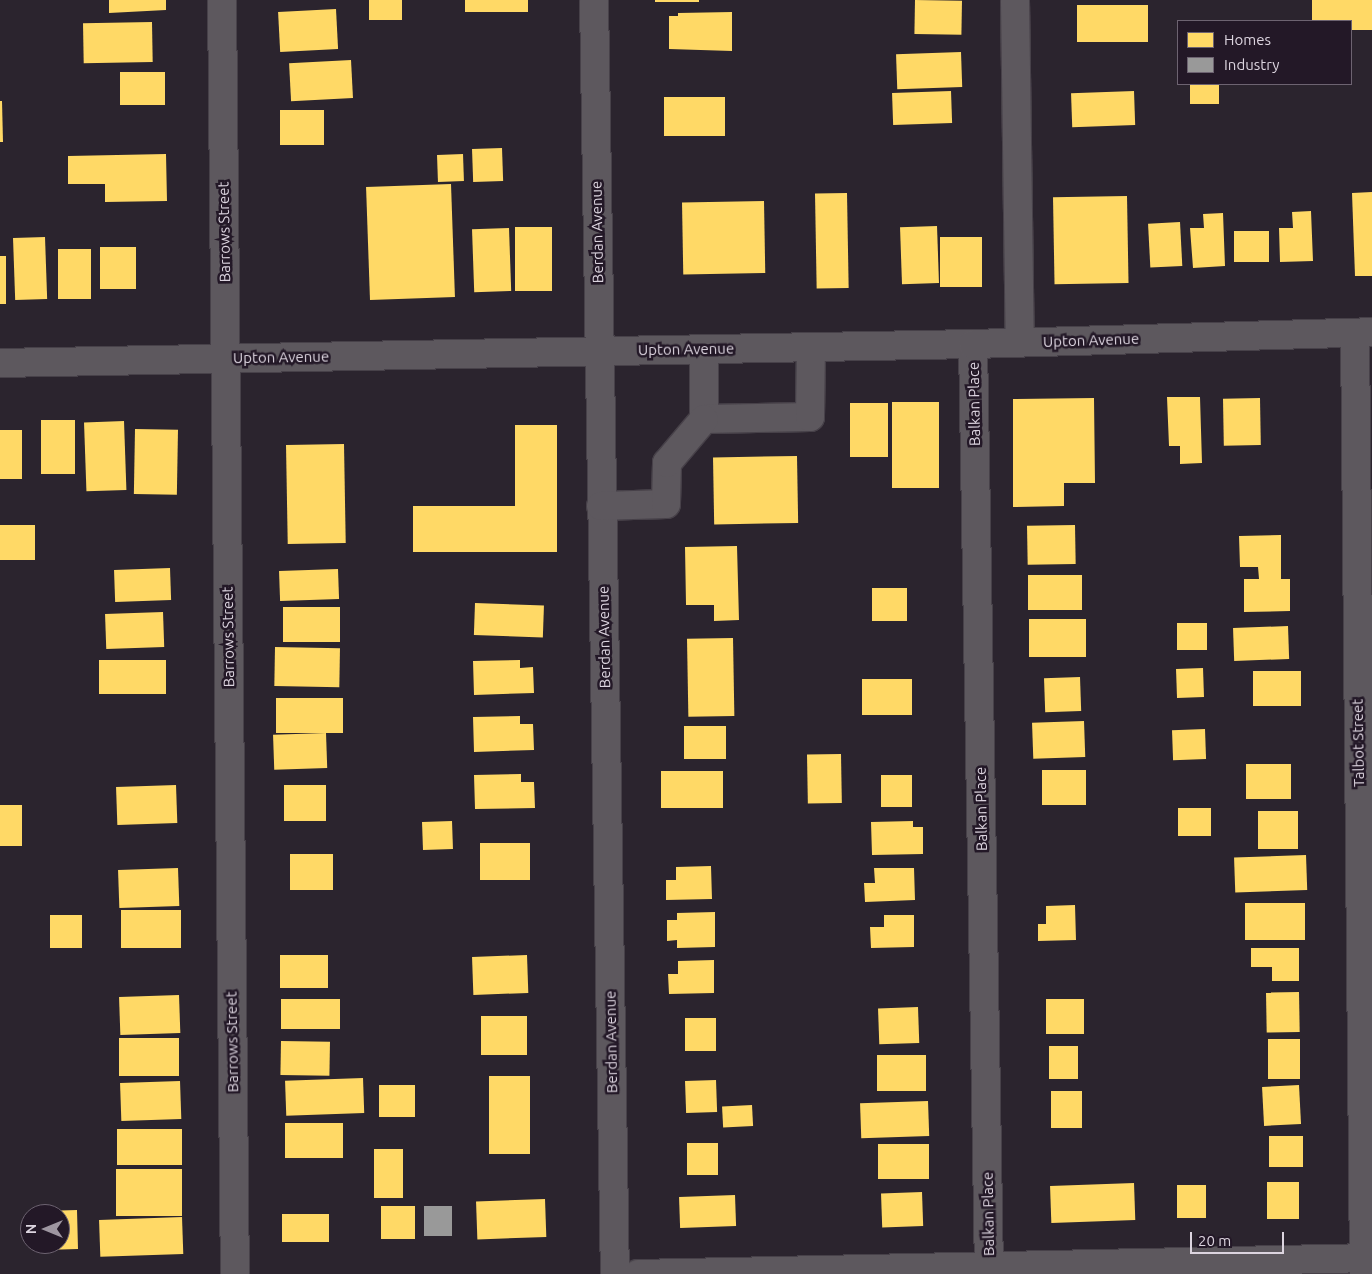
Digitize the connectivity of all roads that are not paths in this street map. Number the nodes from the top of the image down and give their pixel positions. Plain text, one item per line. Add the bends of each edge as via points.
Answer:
1 (222, 0) edge
2 (594, 0) edge
3 (1015, 0) edge
4 (1363, 332) edge
5 (1020, 342) junction
6 (973, 344) junction
7 (812, 347) junction
8 (704, 349) junction
9 (599, 350) junction
10 (226, 358) junction
11 (0, 363) edge
12 (704, 419) junction
13 (601, 506) junction
14 (1366, 1263) edge
15 (989, 1270) edge
16 (235, 1274) edge
17 (615, 1274) edge
18 (638, 1274) edge

1 - 10 street, Barrows Street
2 - 9 street, Berdan Avenue
3 - 5 street
4 - 5 street, Upton Avenue
4 - 14 street, Talbot Street
5 - 6 street, Upton Avenue
6 - 7 street, Upton Avenue
6 - 15 street, Balkan Place
7 - 8 street, Upton Avenue
7 - 12 street via 810,417
8 - 9 street, Upton Avenue
8 - 12 street
9 - 10 street, Upton Avenue
9 - 13 street, Berdan Avenue
10 - 11 street, Upton Avenue
10 - 16 street, Barrows Street
12 - 13 street via 667,463 666,504
13 - 17 street, Berdan Avenue
14 - 15 street
15 - 18 street

